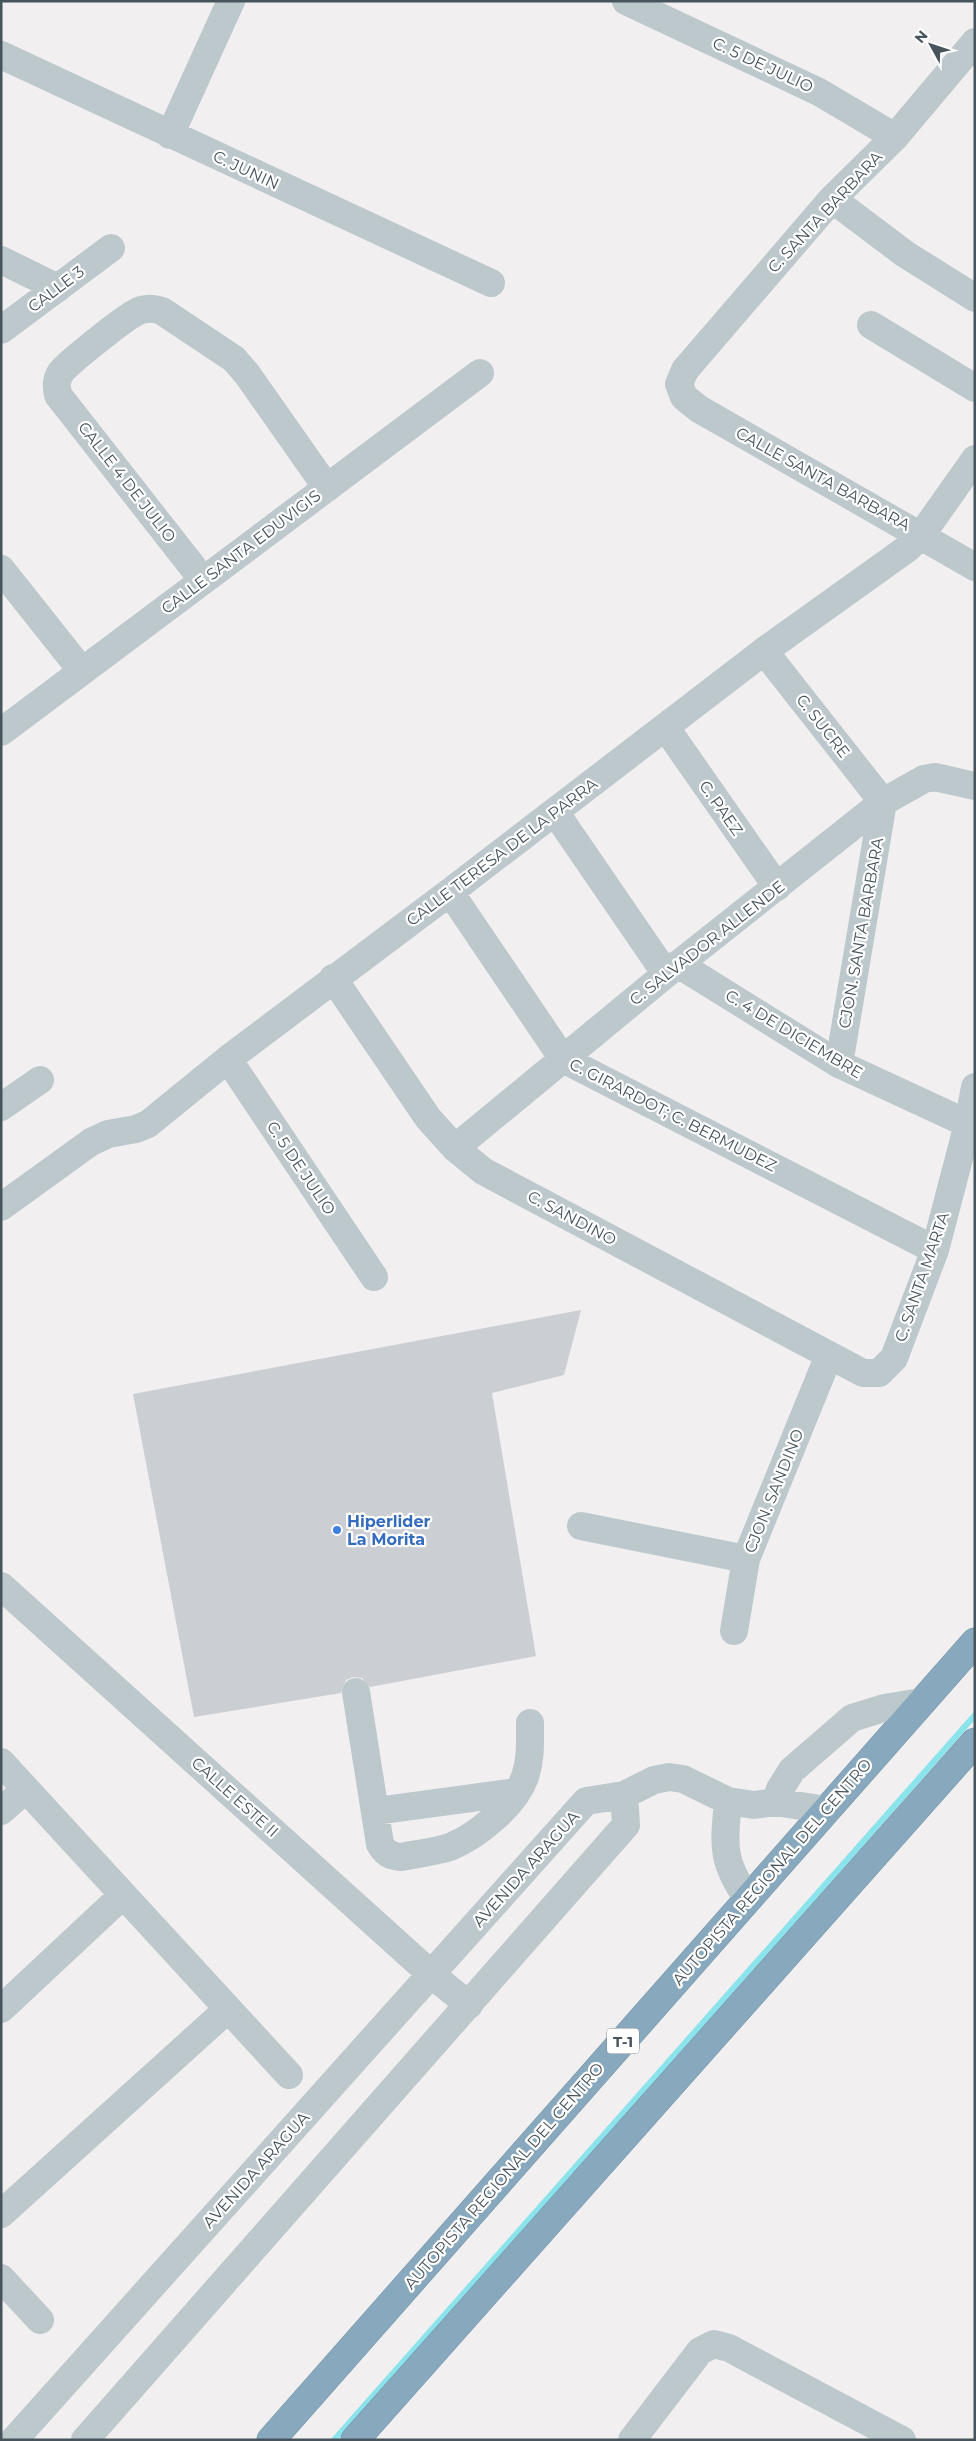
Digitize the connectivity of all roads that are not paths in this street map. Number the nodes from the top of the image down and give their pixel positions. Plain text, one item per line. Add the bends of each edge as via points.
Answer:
1 (231, 1) edge
2 (626, 1) edge
3 (972, 50) edge
4 (1, 55) edge
5 (170, 135) junction
6 (895, 137) junction
7 (832, 199) junction
8 (111, 248) dead end
9 (1, 260) edge
10 (491, 283) dead end
11 (58, 288) junction
12 (975, 298) edge
13 (871, 326) dead end
14 (1, 330) edge
15 (480, 373) dead end
16 (679, 384) joint
17 (975, 388) edge
18 (975, 459) edge
19 (327, 488) junction
20 (922, 534) junction
21 (975, 566) edge
22 (1, 569) edge
23 (203, 580) junction
24 (764, 650) junction
25 (82, 671) junction
26 (666, 728) junction
27 (1, 732) edge
28 (975, 786) edge
29 (883, 802) junction
30 (554, 812) junction
31 (777, 887) junction
32 (450, 892) junction
33 (672, 969) junction
34 (333, 978) junction
35 (228, 1059) junction
36 (563, 1060) junction
37 (838, 1064) junction
38 (40, 1080) dead end
39 (975, 1086) edge
40 (1, 1107) edge
41 (971, 1126) edge
42 (455, 1148) junction
43 (1, 1207) edge
44 (935, 1250) junction
45 (374, 1277) dead end
46 (829, 1355) junction
47 (879, 1373) joint
48 (581, 1526) dead end
49 (746, 1559) junction
50 (1, 1586) edge
51 (734, 1630) dead end
52 (975, 1642) edge
53 (356, 1692) dead end
54 (921, 1702) junction
55 (530, 1723) dead end
56 (975, 1742) edge
57 (1, 1762) edge
58 (26, 1789) junction
59 (516, 1792) junction
60 (624, 1795) junction
61 (728, 1801) junction
62 (776, 1802) junction
63 (826, 1810) junction
64 (1, 1811) edge
65 (376, 1811) junction
66 (123, 1895) junction
67 (748, 1899) junction
68 (432, 1975) junction
69 (469, 2005) junction
70 (1, 2009) edge
71 (228, 2009) junction
72 (289, 2075) dead end
73 (1, 2214) edge
74 (1, 2278) edge
75 (40, 2320) dead end
76 (14, 2440) edge
77 (85, 2440) edge
78 (271, 2440) edge
79 (355, 2440) edge
80 (632, 2440) edge
81 (902, 2440) edge

1 - 5 street
2 - 6 street, C. 5 DE JULIO via 818,92
3 - 6 street, C. SANTA BARBARA
4 - 5 street, C. JUNIN
5 - 10 street, C. JUNIN
6 - 7 street, C. SANTA BARBARA
7 - 12 street via 905,254
7 - 16 street, C. SANTA BARBARA via 685,370
8 - 11 street, CALLE 3
9 - 11 street
11 - 14 street, CALLE 3
13 - 17 street
15 - 19 street, CALLE SANTA EDUVIGIS
16 - 20 street, CALLE SANTA BARBARA via 684,397 699,409
18 - 20 street, CALLE TERESA DE LA PARRA
19 - 23 street, CALLE SANTA EDUVIGIS
19 - 23 street, CALLE 4 DE JULIO via 234,359 170,315 154,309 135,313 66,368 57,381 58,395
20 - 21 street, CALLE SANTA BARBARA
20 - 24 street, CALLE TERESA DE LA PARRA via 908,548
22 - 25 street
23 - 25 street, CALLE SANTA EDUVIGIS
24 - 26 street, CALLE TERESA DE LA PARRA
24 - 29 street, C. SUCRE
25 - 27 street, CALLE SANTA EDUVIGIS
26 - 30 street, CALLE TERESA DE LA PARRA
26 - 31 street, C. PAEZ
28 - 29 street, C. SALVADOR ALLENDE via 930,778
29 - 31 street, C. SALVADOR ALLENDE
29 - 37 street, CJON. SANTA BARBARA
30 - 32 street, CALLE TERESA DE LA PARRA
30 - 33 street, C. 4 DE DICIEMBRE
31 - 33 street, C. SALVADOR ALLENDE
32 - 34 street, CALLE TERESA DE LA PARRA
32 - 36 street, C. GIRARDOT; C. BERMUDEZ
33 - 36 street, C. SALVADOR ALLENDE
33 - 37 street, C. 4 DE DICIEMBRE
34 - 35 street, CALLE TERESA DE LA PARRA
34 - 42 street, C. SANDINO via 428,1118
35 - 43 street, CALLE TERESA DE LA PARRA via 148,1124 90,1142
35 - 45 street, C. 5 DE JULIO
36 - 42 street, C. SALVADOR ALLENDE
36 - 44 street, C. GIRARDOT; C. BERMUDEZ
37 - 41 street, C. 4 DE DICIEMBRE
38 - 40 street
39 - 41 street, C. SANTA MARTA
41 - 44 street, C. SANTA MARTA
42 - 46 street, C. SANDINO via 484,1171
44 - 47 street, C. SANTA MARTA via 894,1358
46 - 47 street, C. SANDINO via 863,1373
46 - 49 street, CJON. SANDINO
48 - 49 street
49 - 51 street, CJON. SANDINO
50 - 68 street, CALLE ESTE II
52 - 54 highway, AUTOPISTA REGIONAL DEL CENTRO / T-1
53 - 65 street
54 - 62 street via 884,1708 852,1718 792,1770
54 - 63 highway, AUTOPISTA REGIONAL DEL CENTRO / T-1
55 - 59 street via 530,1755 524,1778
56 - 79 highway
57 - 58 street
58 - 64 street
58 - 66 street
59 - 65 street
59 - 65 street via 476,1834 448,1847 400,1857 385,1852 380,1844
60 - 61 street, AVENIDA ARAGUA via 654,1780 669,1777 683,1779
60 - 68 street, AVENIDA ARAGUA via 586,1801
60 - 69 street via 626,1825
61 - 62 street, AVENIDA ARAGUA via 754,1805
61 - 67 street via 726,1858 730,1872
62 - 63 street, AVENIDA ARAGUA
63 - 67 highway, AUTOPISTA REGIONAL DEL CENTRO / T-1
66 - 70 street
66 - 71 street
67 - 78 highway, AUTOPISTA REGIONAL DEL CENTRO / T-1
68 - 69 street, CALLE ESTE II
68 - 76 street, AVENIDA ARAGUA
69 - 77 street
71 - 72 street
71 - 73 street
74 - 75 street
80 - 81 street via 700,2351 714,2344 729,2348

